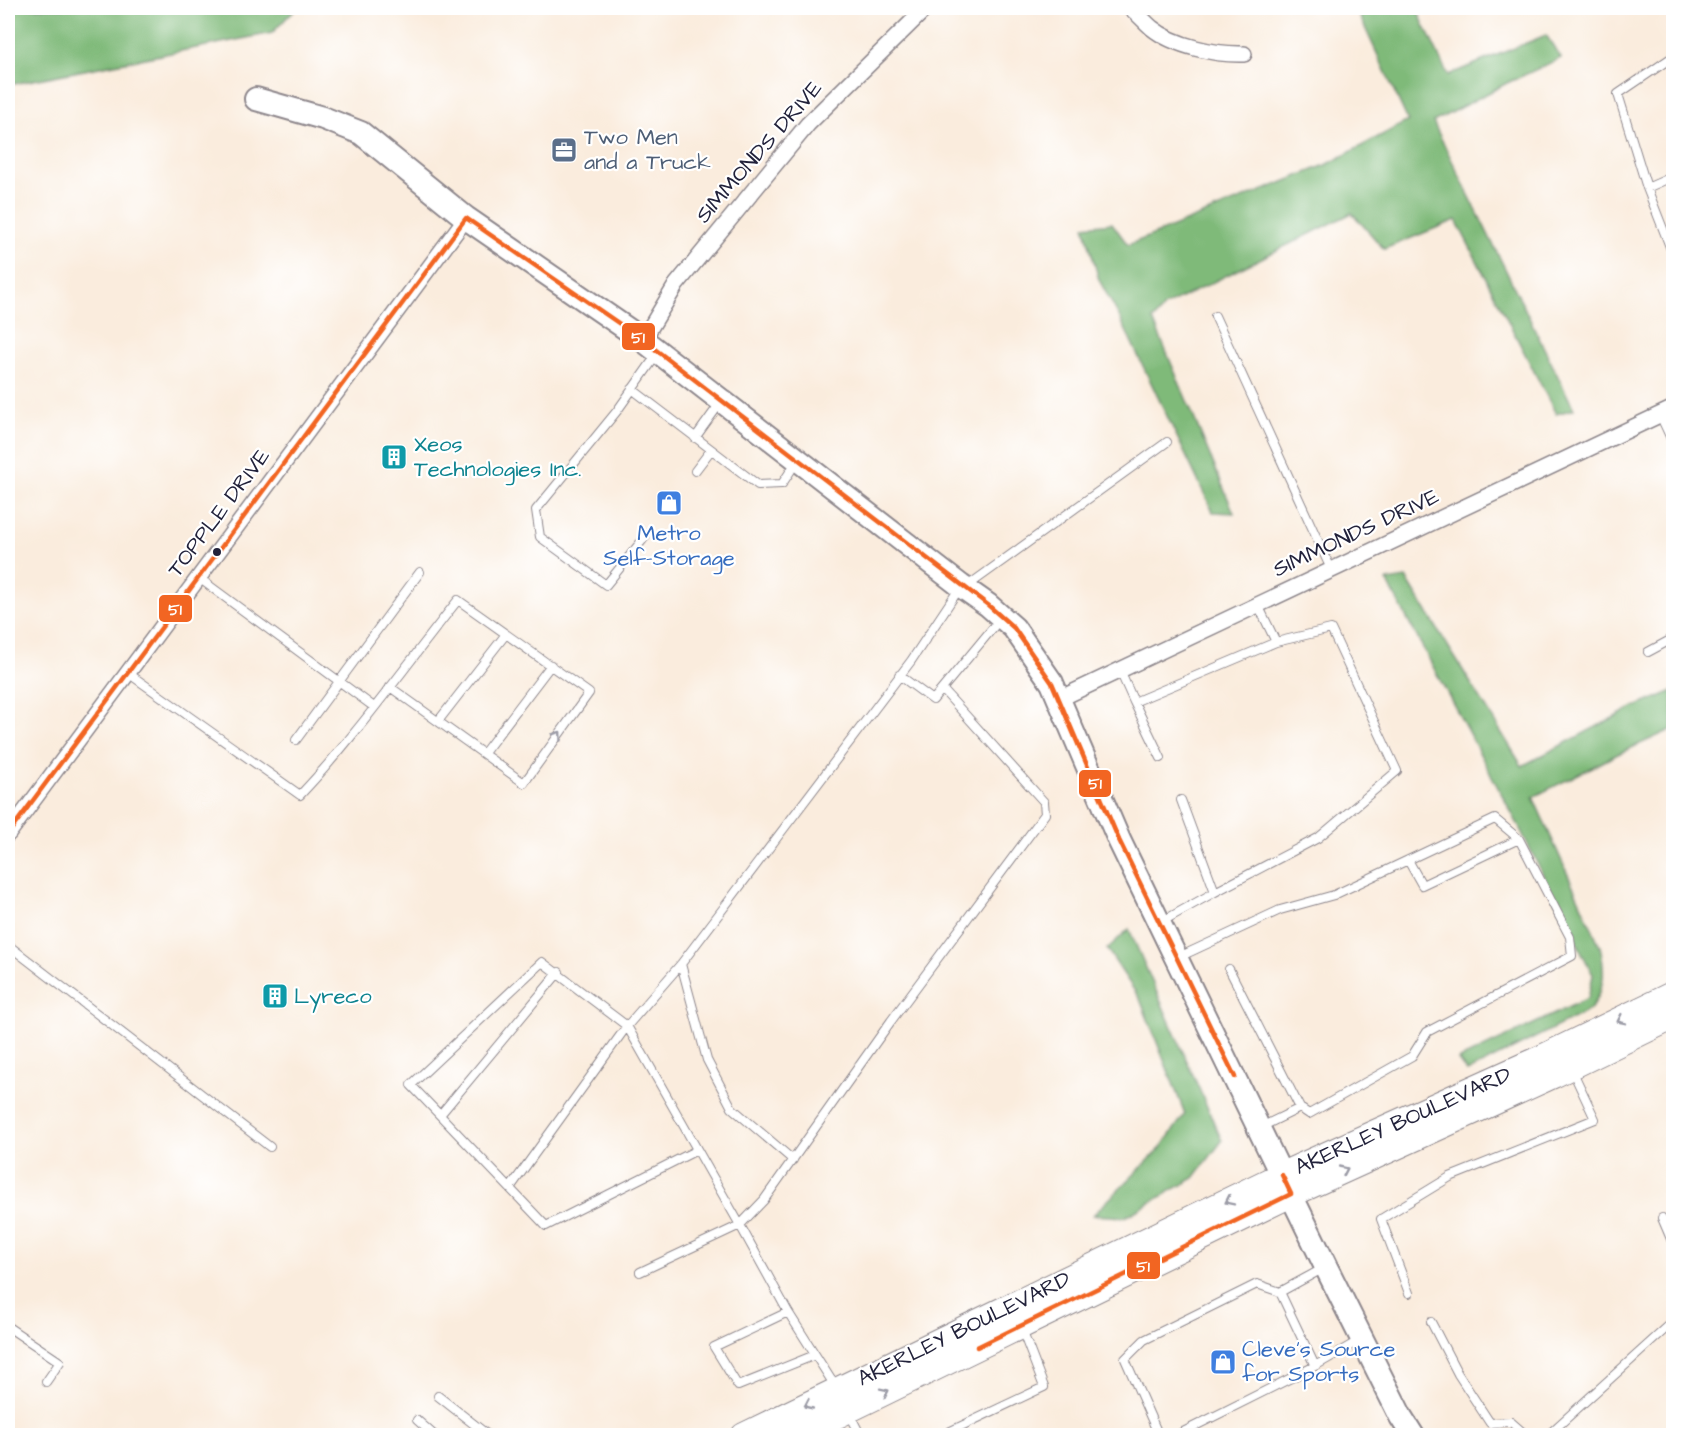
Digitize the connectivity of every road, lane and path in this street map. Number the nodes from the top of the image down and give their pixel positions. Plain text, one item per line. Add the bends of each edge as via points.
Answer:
1 (926, 8) edge
2 (1131, 8) edge
3 (1244, 54) dead end
4 (1674, 56) edge
5 (256, 99) dead end
6 (1674, 177) edge
7 (1647, 188) junction
8 (466, 218) junction
9 (1674, 257) edge
10 (1215, 316) dead end
11 (651, 346) junction
12 (632, 389) junction
13 (722, 401) junction
14 (1667, 412) edge
15 (695, 438) junction
16 (1167, 442) dead end
17 (1674, 445) edge
18 (711, 450) junction
19 (798, 460) junction
20 (695, 471) dead end
21 (645, 537) dead end
22 (1330, 569) junction
23 (420, 572) dead end
24 (199, 578) junction
25 (961, 586) junction
26 (1258, 605) junction
27 (1002, 616) junction
28 (506, 634) junction
29 (1674, 638) edge
30 (1276, 642) junction
31 (1648, 652) dead end
32 (550, 666) junction
33 (1120, 671) junction
34 (128, 673) junction
35 (899, 675) junction
36 (339, 681) junction
37 (390, 687) junction
38 (943, 690) junction
39 (1059, 699) junction
40 (1134, 702) junction
41 (374, 707) junction
42 (440, 720) junction
43 (296, 740) dead end
44 (484, 753) junction
45 (1161, 758) dead end
46 (1181, 800) dead end
47 (8, 834) edge
48 (1519, 839) junction
49 (1408, 860) junction
50 (1215, 892) junction
51 (1160, 922) junction
52 (8, 945) edge
53 (1178, 958) junction
54 (681, 964) junction
55 (1229, 969) dead end
56 (559, 972) junction
57 (1674, 994) edge
58 (1674, 1016) edge
59 (627, 1026) junction
60 (1557, 1062) junction
61 (1300, 1108) junction
62 (440, 1115) junction
63 (1259, 1128) junction
64 (270, 1148) dead end
65 (698, 1150) junction
66 (793, 1161) junction
67 (1286, 1185) junction
68 (510, 1188) junction
69 (1662, 1218) dead end
70 (740, 1225) junction
71 (1674, 1246) edge
72 (1326, 1267) junction
73 (640, 1272) dead end
74 (1280, 1292) junction
75 (1409, 1293) dead end
76 (788, 1312) junction
77 (1674, 1321) edge
78 (1431, 1322) dead end
79 (1020, 1326) junction
80 (8, 1327) edge
81 (1362, 1339) junction
82 (815, 1355) junction
83 (1315, 1366) junction
84 (46, 1382) dead end
85 (438, 1396) dead end
86 (842, 1400) junction
87 (417, 1420) dead end
88 (435, 1436) edge
89 (489, 1436) edge
90 (744, 1436) edge
91 (794, 1436) edge
92 (861, 1436) edge
93 (940, 1436) edge
94 (1159, 1436) edge
95 (1175, 1436) edge
96 (1413, 1436) edge
97 (1527, 1436) edge
98 (1547, 1436) edge

1 - 11 street, SIMMONDS DRIVE via 808,124 676,285
2 - 3 street via 1169,38 1214,52
4 - 7 lane via 1618,94
5 - 8 street via 361,133
6 - 7 lane
7 - 9 lane
8 - 11 street
8 - 24 street, TOPPLE DRIVE
10 - 22 lane
11 - 12 lane
11 - 13 street
12 - 15 lane
12 - 21 lane via 536,510 540,537 606,585
13 - 15 lane
13 - 19 street
14 - 17 lane
14 - 22 street, SIMMONDS DRIVE
15 - 18 lane
16 - 25 lane via 973,582
18 - 19 lane via 758,485 782,484
18 - 20 lane
19 - 25 street
22 - 26 street, SIMMONDS DRIVE
23 - 36 lane
24 - 34 street, TOPPLE DRIVE
24 - 36 lane
25 - 27 street
25 - 35 lane
26 - 30 lane
26 - 33 street, SIMMONDS DRIVE
27 - 38 lane
27 - 39 street via 1025,642
28 - 32 lane
28 - 37 lane via 458,600
28 - 42 lane
29 - 31 lane
30 - 40 lane
30 - 50 lane via 1330,628 1397,771 1318,838
32 - 44 lane
44 -> 32 lane via 524,783 589,693
33 - 39 street, SIMMONDS DRIVE
33 - 40 lane
34 - 41 lane via 300,795 334,760
34 - 47 street, TOPPLE DRIVE
35 - 38 lane via 933,700
35 - 54 lane
36 - 41 lane
36 - 43 lane
37 - 41 lane
37 - 42 lane
38 - 66 lane via 1044,802 1045,814
39 - 51 street via 1119,840
40 - 45 lane
42 - 44 lane
46 - 50 lane
48 - 49 lane via 1495,819
48 - 49 lane via 1422,885
48 - 61 lane via 1570,937 1572,956 1427,1032 1412,1056 1361,1085 1309,1114
49 - 53 lane via 1334,895 1280,910
50 - 51 lane
51 - 53 street
52 - 64 lane
53 - 63 street
54 - 59 lane
54 - 66 lane via 707,1060 732,1107
55 - 61 lane
56 - 59 lane
56 - 62 lane
56 - 62 lane via 542,962 411,1085
57 -> 60 main road, AKERLEY BOULEVARD
58 - 60 main road, AKERLEY BOULEVARD
59 - 65 lane
59 - 68 lane
60 - 67 main road, AKERLEY BOULEVARD
60 - 75 lane via 1595,1119 1450,1177 1381,1219
61 - 63 lane
62 - 68 lane
63 - 67 street
65 - 68 lane via 546,1226
65 - 70 lane
66 - 70 lane
67 - 72 street
67 - 79 main road, AKERLEY BOULEVARD
67 -> 86 main road, AKERLEY BOULEVARD
69 - 71 lane
70 - 73 lane
70 - 76 lane
72 - 74 lane
72 - 81 street
74 - 83 lane
74 - 94 lane via 1257,1284 1144,1341 1125,1359
76 - 82 lane
76 - 82 lane via 714,1347 738,1386
77 - 98 lane
78 - 97 lane via 1490,1423 1511,1422
86 -> 79 main road, AKERLEY BOULEVARD
79 - 93 lane via 1044,1387
80 - 84 lane via 60,1362
81 - 83 lane
81 - 96 street
82 - 86 lane
83 - 95 lane
85 - 89 lane
86 -> 90 main road, AKERLEY BOULEVARD
86 - 91 main road, AKERLEY BOULEVARD
86 - 92 lane
87 - 88 lane

